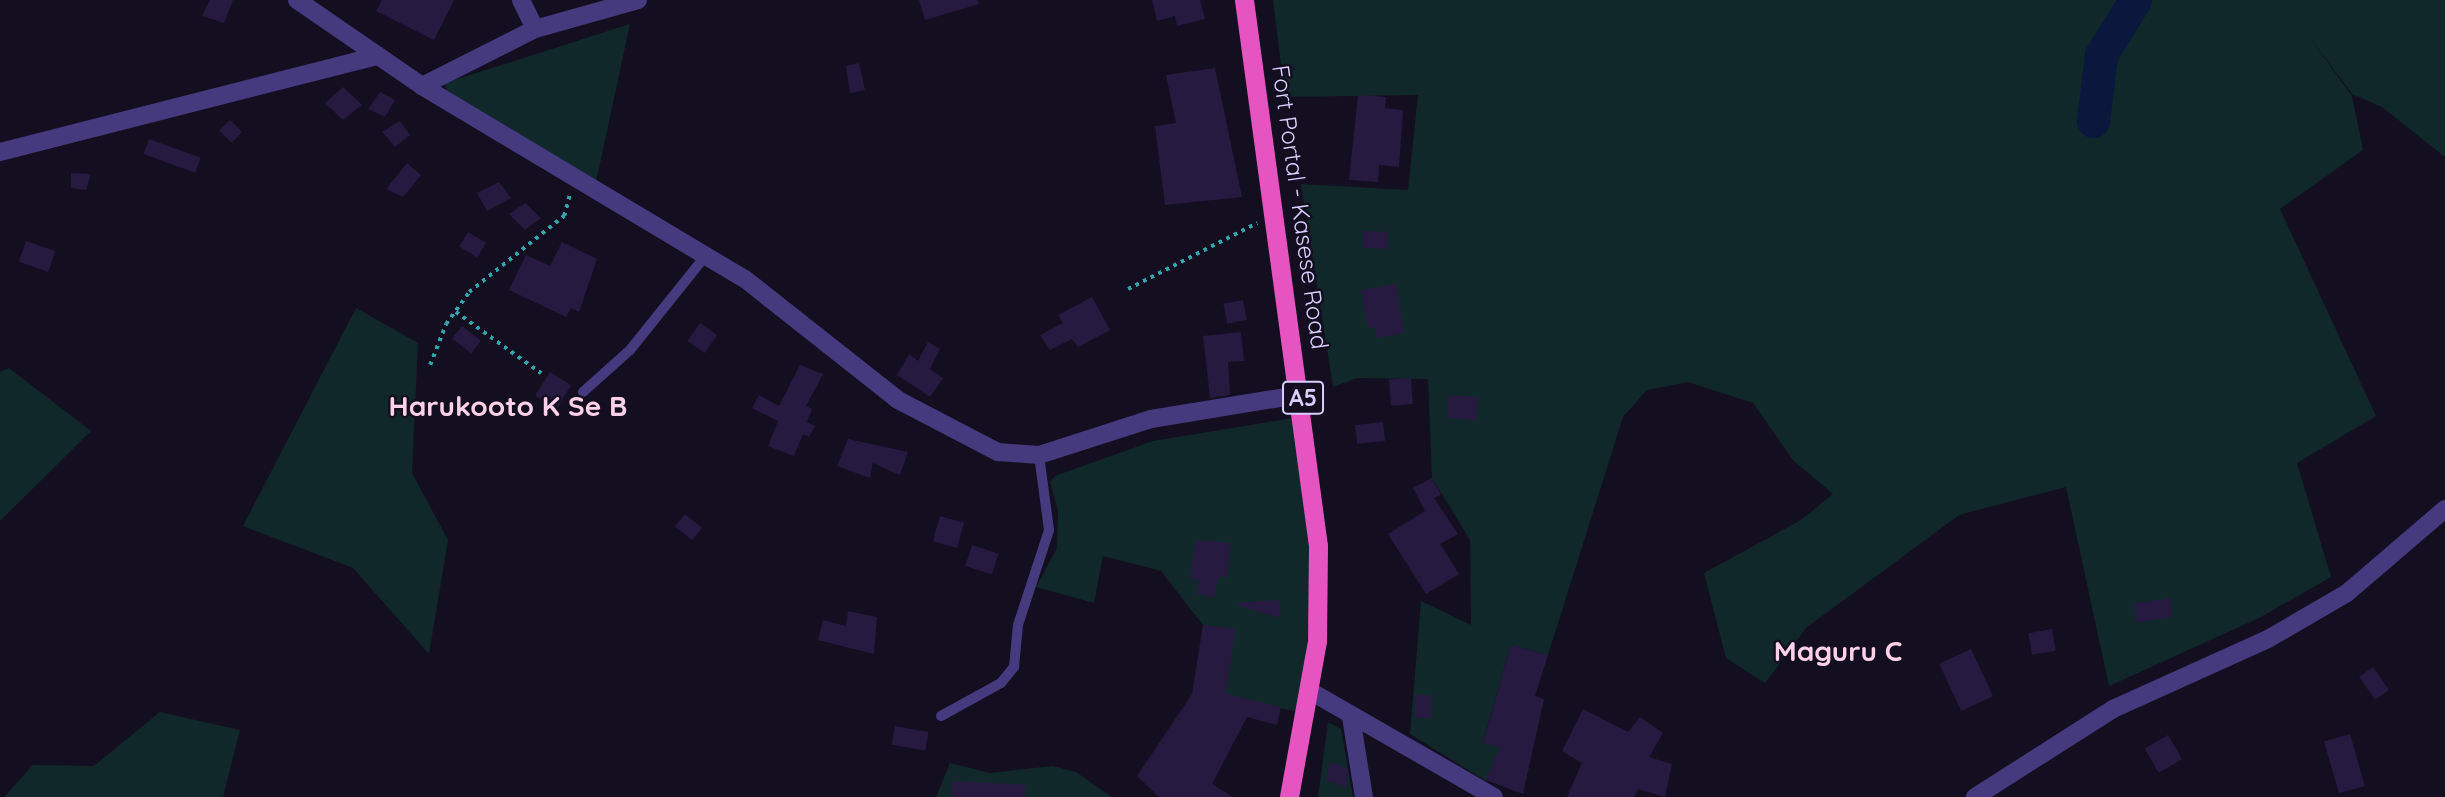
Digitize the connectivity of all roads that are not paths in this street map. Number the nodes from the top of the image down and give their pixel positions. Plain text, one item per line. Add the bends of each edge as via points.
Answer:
1 (297, 0) edge
2 (522, 0) edge
3 (638, 0) edge
4 (1244, 0) edge
5 (535, 29) junction
6 (378, 56) junction
7 (422, 86) junction
8 (0, 152) edge
9 (707, 254) junction
10 (583, 392) dead end
11 (1303, 394) junction
12 (1040, 455) junction
13 (2445, 509) edge
14 (1310, 691) junction
15 (941, 716) dead end
16 (1351, 717) junction
17 (1289, 797) edge
18 (1364, 797) edge
19 (1494, 797) edge
20 (1975, 797) edge

1 - 6 street
2 - 5 street
3 - 5 street
4 - 11 highway, Fort Portal - Kasese Road / A5
5 - 7 street
6 - 7 street
6 - 8 street
7 - 9 street
9 - 10 lane via 630,350
9 - 12 street via 785,307 898,400 998,453
11 - 12 street via 1151,419
11 - 14 highway, Fort Portal - Kasese Road / A5 via 1318,545
12 - 15 lane via 1049,530 1018,625 1014,667 1001,683
13 - 20 street via 2347,593 2268,639 2113,709
14 - 16 street
14 - 17 highway, Fort Portal - Kasese Road / A5
16 - 18 street
16 - 19 street

